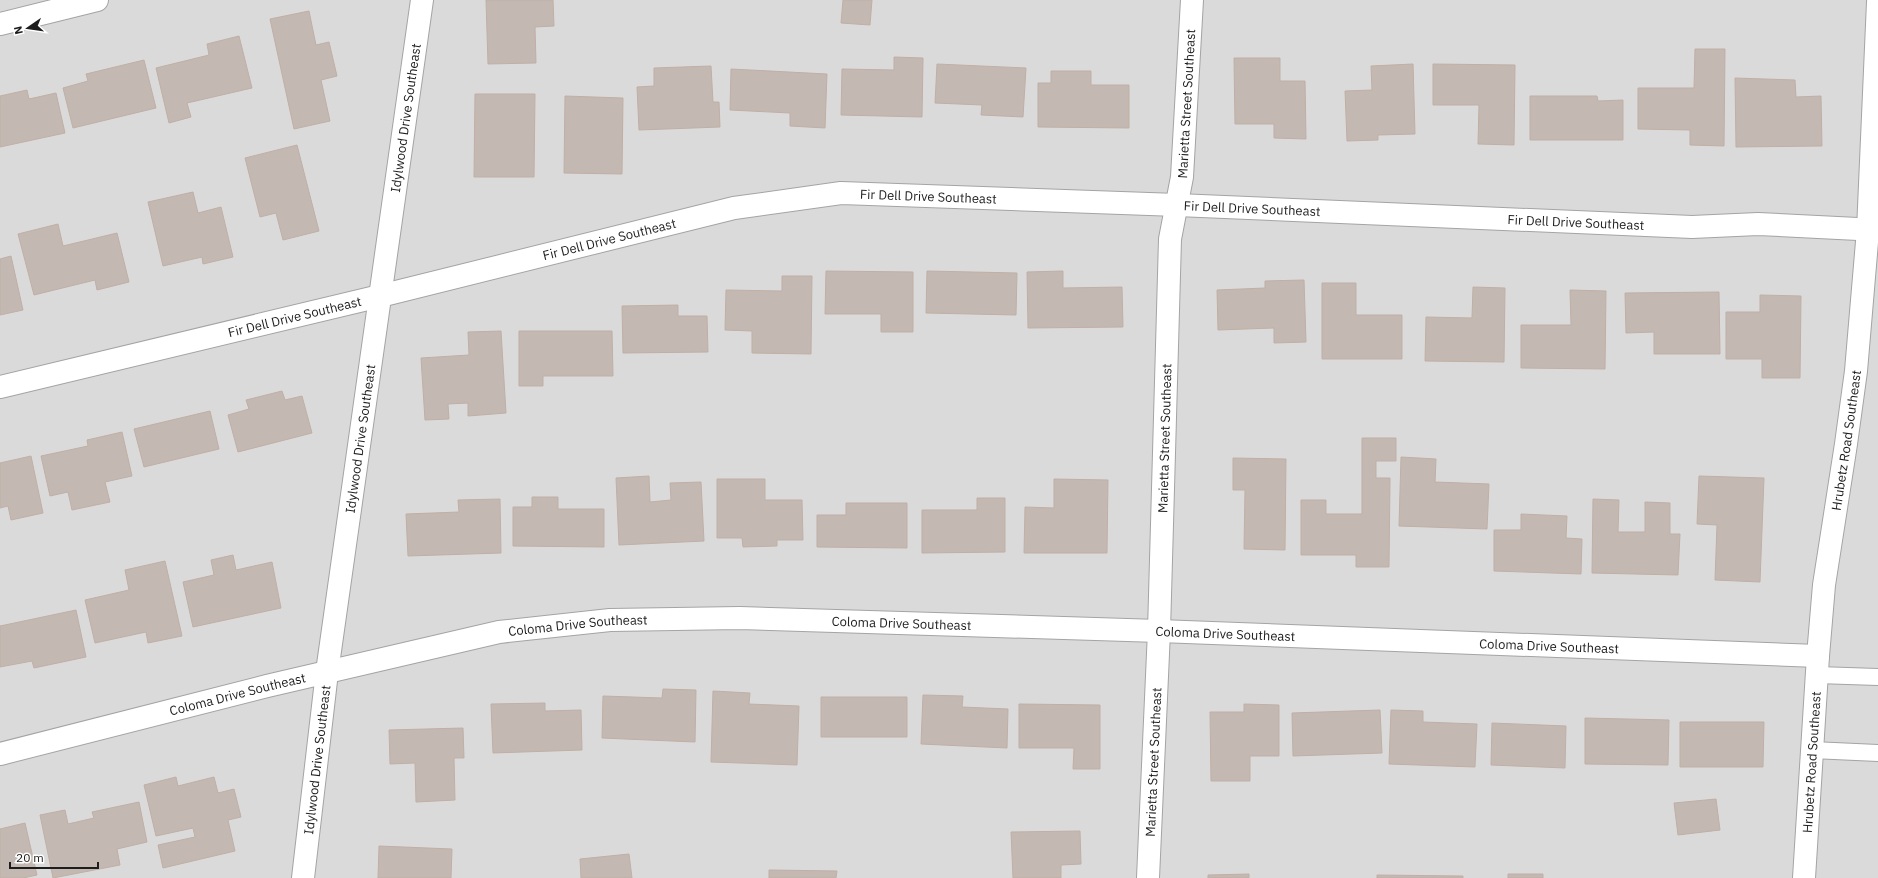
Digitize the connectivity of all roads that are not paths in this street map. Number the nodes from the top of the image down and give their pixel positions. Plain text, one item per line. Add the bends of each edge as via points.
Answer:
1 (97, 0) edge
2 (422, 0) edge
3 (1192, 0) edge
4 (1878, 2) edge
5 (0, 24) edge
6 (1177, 205) junction
7 (1873, 230) edge
8 (380, 296) junction
9 (0, 387) edge
10 (1159, 631) junction
11 (1817, 665) junction
12 (327, 672) junction
13 (1878, 677) edge
14 (1812, 750) junction
15 (1878, 753) edge
16 (0, 754) edge
17 (303, 878) edge
18 (1148, 878) edge
19 (1804, 878) edge

1 - 5 street
2 - 8 street, Idylwood Drive Southeast
3 - 6 street, Marietta Street Southeast via 1182,177
4 - 7 street, Hrubetz Road Southeast
6 - 7 street, Fir Dell Drive Southeast via 1692,228 1758,224
6 - 8 street, Fir Dell Drive Southeast via 841,193 734,208
6 - 10 street, Marietta Street Southeast via 1170,239
7 - 11 street, Hrubetz Road Southeast via 1856,372 1824,585
8 - 9 street, Fir Dell Drive Southeast
8 - 12 street, Idylwood Drive Southeast
10 - 11 street, Coloma Drive Southeast
10 - 12 street, Coloma Drive Southeast via 740,618 610,620 499,632
10 - 18 street, Marietta Street Southeast
11 - 13 lane
11 - 14 street, Hrubetz Road Southeast
12 - 16 street, Coloma Drive Southeast
12 - 17 street, Idylwood Drive Southeast
14 - 15 lane
14 - 19 street, Hrubetz Road Southeast

